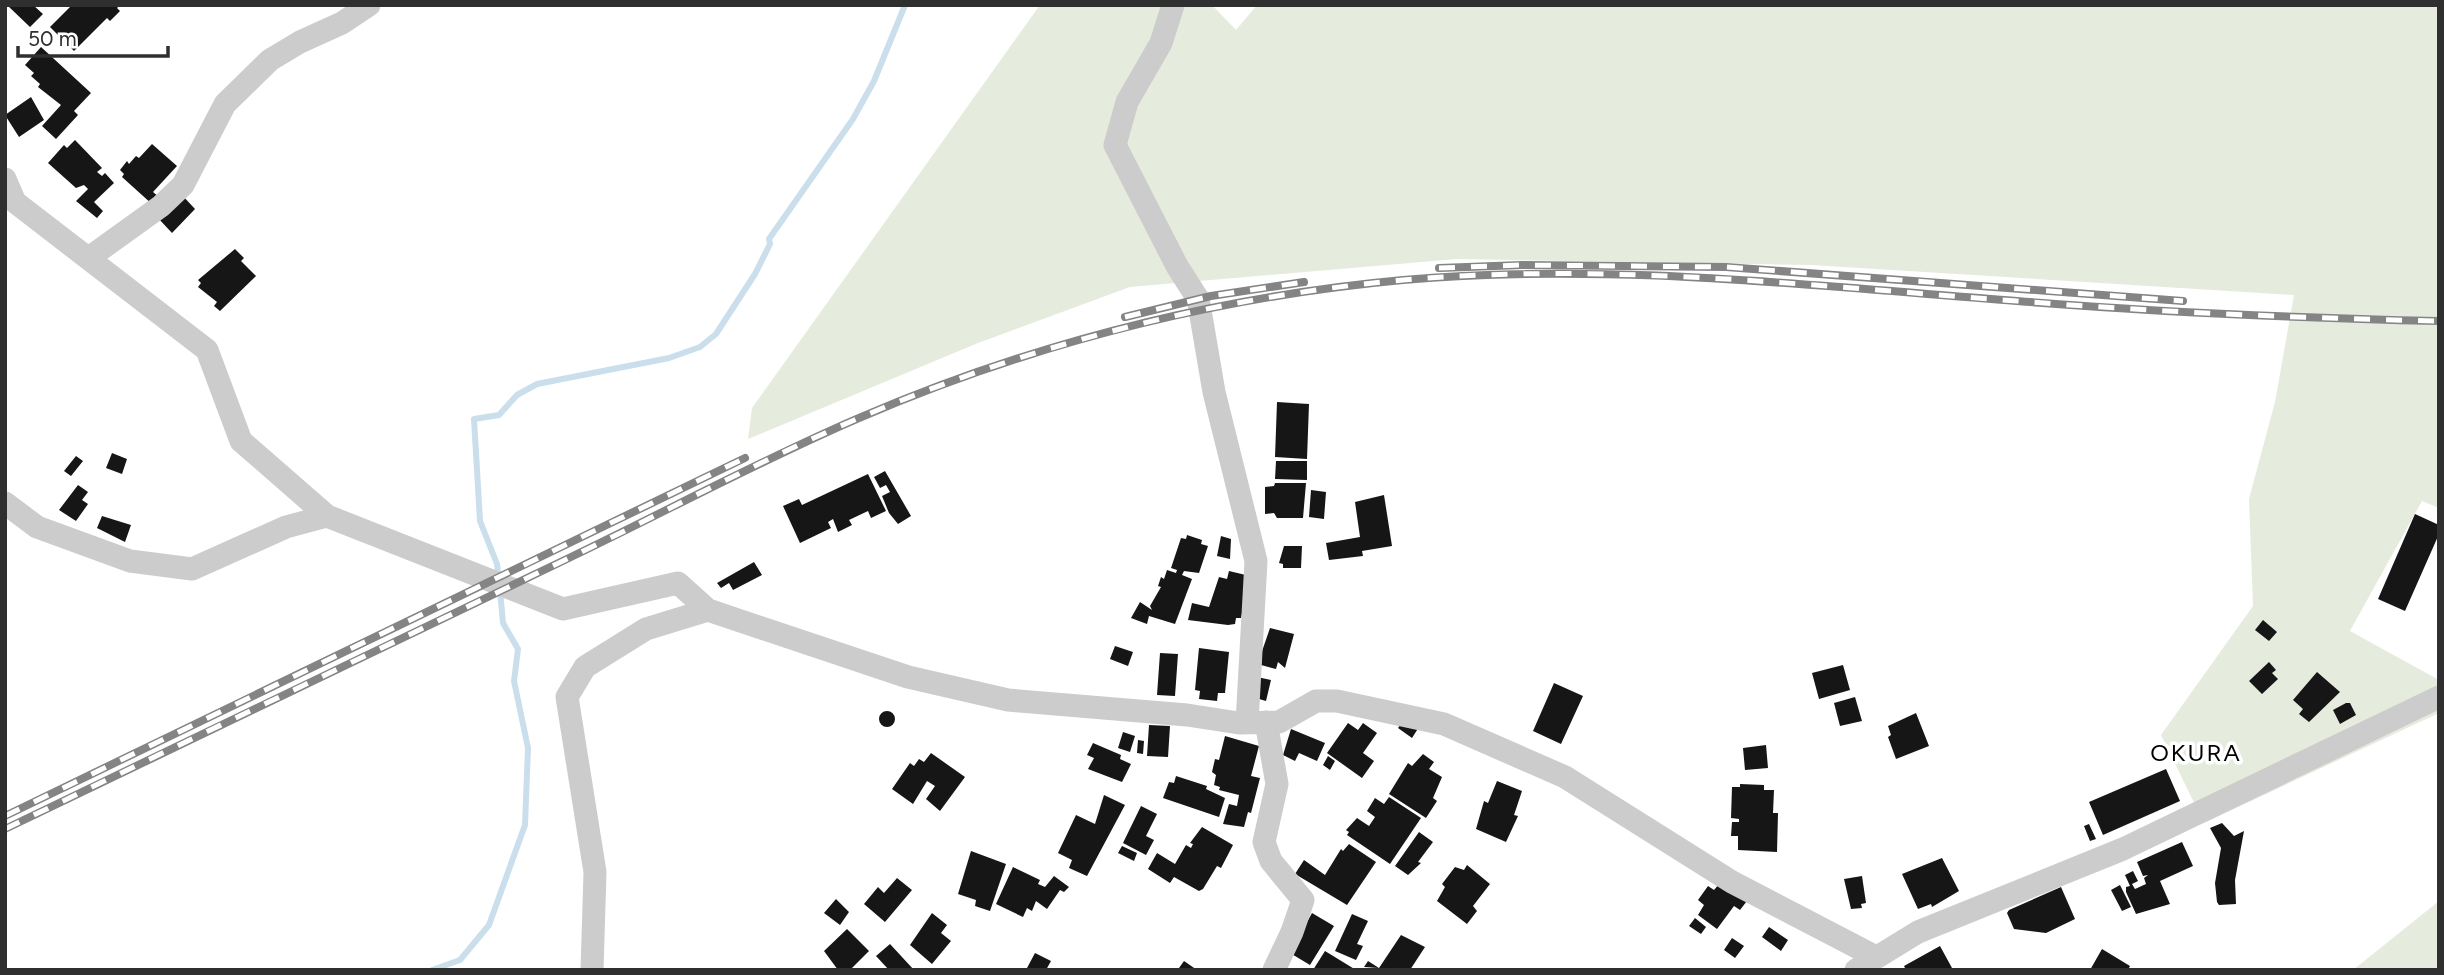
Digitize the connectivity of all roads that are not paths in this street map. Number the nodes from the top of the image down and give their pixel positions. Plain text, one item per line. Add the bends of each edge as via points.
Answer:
1 (369, 5) edge
2 (1174, 5) edge
3 (5, 179) edge
4 (10, 209) edge
5 (90, 257) junction
6 (5, 503) edge
7 (327, 516) junction
8 (708, 610) junction
9 (2439, 697) edge
10 (1256, 723) junction
11 (1876, 957) junction
12 (592, 970) edge
13 (1274, 970) edge
14 (1856, 970) edge

1 - 5 street via 270,60 225,104 183,185 162,206
2 - 10 street via 1161,43 1127,102 1115,145 1198,299 1214,392 1256,561
3 - 4 street
4 - 5 street
5 - 7 street via 207,350 241,441
6 - 7 street via 37,527 130,561 191,569 286,527
7 - 8 street via 563,609 678,583
8 - 10 street via 908,677 1008,700
8 - 12 street via 646,629 585,667 566,697 595,872
9 - 11 street via 2123,849 1918,932
10 - 11 street via 1279,722 1316,701 1338,701 1444,724 1565,777 1732,882
10 - 13 street via 1277,784 1264,842 1271,861 1303,900
11 - 14 street

